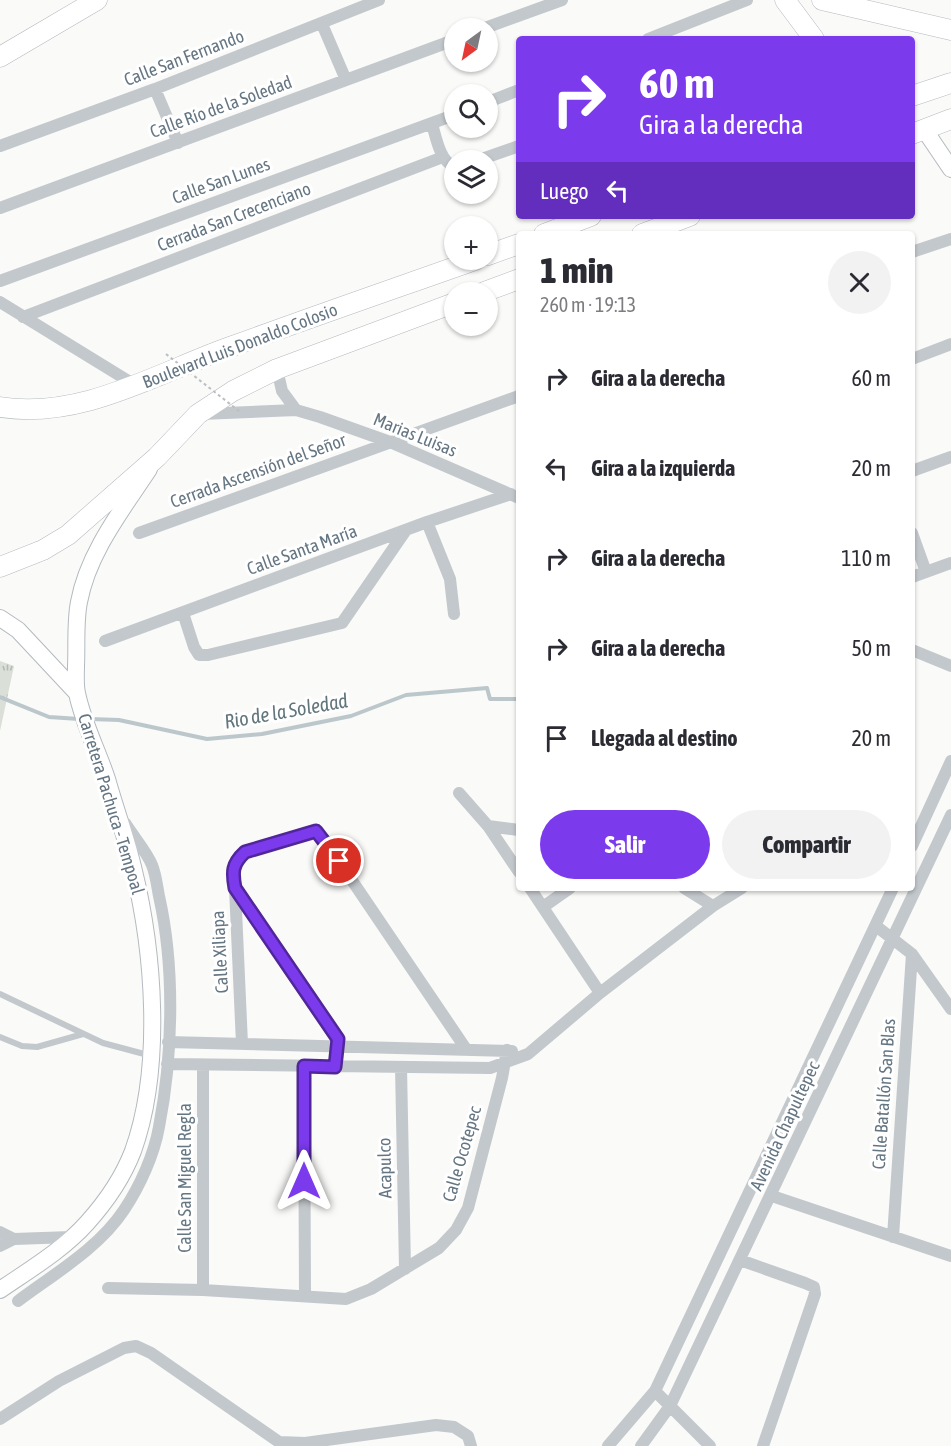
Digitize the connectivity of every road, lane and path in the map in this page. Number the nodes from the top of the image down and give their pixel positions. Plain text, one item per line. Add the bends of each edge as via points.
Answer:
1 (97, 0) edge
2 (379, 0) edge
3 (562, 0) edge
4 (747, 0) edge
5 (785, 0) edge
6 (822, 0) edge
7 (498, 23) edge
8 (322, 24) junction
9 (951, 30) edge
10 (656, 36) edge
11 (812, 36) edge
12 (444, 44) edge
13 (0, 57) edge
14 (346, 80) junction
15 (951, 83) edge
16 (155, 90) junction
17 (516, 91) edge
18 (915, 95) edge
19 (498, 98) edge
20 (444, 119) edge
21 (951, 119) edge
22 (432, 124) junction
23 (918, 132) edge
24 (178, 143) junction
25 (0, 146) edge
26 (516, 147) edge
27 (498, 153) edge
28 (443, 157) joint
29 (951, 169) edge
30 (0, 208) edge
31 (583, 219) edge
32 (682, 219) edge
33 (552, 231) edge
34 (650, 231) edge
35 (951, 239) edge
36 (516, 245) edge
37 (498, 251) edge
38 (915, 251) edge
39 (447, 270) edge
40 (516, 280) edge
41 (0, 281) edge
42 (498, 287) edge
43 (0, 302) edge
44 (444, 307) edge
45 (23, 317) junction
46 (951, 344) edge
47 (166, 354) dead end
48 (915, 358) edge
49 (277, 369) junction
50 (135, 385) junction
51 (516, 397) edge
52 (0, 407) edge
53 (296, 410) junction
54 (239, 411) dead end
55 (198, 414) junction
56 (390, 442) junction
57 (157, 457) junction
58 (951, 457) edge
59 (915, 470) edge
60 (515, 496) edge
61 (427, 522) junction
62 (406, 530) junction
63 (139, 533) dead end
64 (915, 541) edge
65 (951, 563) edge
66 (0, 567) edge
67 (926, 572) junction
68 (915, 576) edge
69 (183, 613) junction
70 (454, 614) dead end
71 (0, 618) edge
72 (105, 641) dead end
73 (915, 651) edge
74 (951, 666) edge
75 (78, 698) junction
76 (951, 762) edge
77 (459, 793) dead end
78 (113, 803) junction
79 (951, 815) edge
80 (488, 826) junction
81 (516, 830) edge
82 (915, 840) edge
83 (516, 868) edge
84 (235, 888) junction
85 (532, 891) edge
86 (566, 891) edge
87 (689, 891) edge
88 (737, 891) edge
89 (892, 891) edge
90 (713, 906) junction
91 (543, 907) junction
92 (876, 926) junction
93 (893, 938) junction
94 (912, 954) junction
95 (600, 993) junction
96 (0, 994) edge
97 (951, 1009) edge
98 (84, 1034) junction
99 (0, 1037) edge
100 (168, 1042) junction
101 (242, 1044) junction
102 (336, 1048) junction
103 (466, 1049) junction
104 (507, 1050) junction
105 (528, 1054) junction
106 (152, 1055) junction
107 (167, 1064) junction
108 (203, 1065) junction
109 (504, 1065) junction
110 (304, 1066) junction
111 (335, 1067) junction
112 (401, 1067) junction
113 (771, 1196) junction
114 (0, 1232) edge
115 (893, 1236) junction
116 (71, 1237) junction
117 (14, 1239) junction
118 (0, 1246) edge
119 (951, 1256) edge
120 (740, 1260) junction
121 (405, 1269) junction
122 (108, 1288) dead end
123 (0, 1290) edge
124 (203, 1290) junction
125 (305, 1296) junction
126 (18, 1301) dead end
127 (655, 1392) junction
128 (670, 1406) junction
129 (0, 1419) edge
130 (471, 1446) edge
131 (608, 1446) edge
132 (641, 1446) edge
133 (710, 1446) edge
134 (763, 1446) edge

1 - 13 main road
2 - 8 street, Calle San Fernando
3 - 7 street
4 - 10 street
5 - 11 main road
6 - 9 main road
8 - 14 street
8 - 16 street, Calle San Fernando
12 - 14 street, Calle Río de la Soledad
14 - 24 street, Calle Río de la Soledad
15 - 18 main road
16 - 24 street
16 - 25 street, Calle San Fernando
17 - 19 street
20 - 22 street, Calle San Lunes
21 - 23 main road
22 - 28 street
22 - 41 street, Calle San Lunes
23 - 29 main road
24 - 30 street, Calle Río de la Soledad
26 - 27 street
28 - 45 street, Cerrada San Crecenciano
31 - 33 main road
32 - 34 main road
35 - 38 street
36 - 37 main road
39 - 50 main road, Boulevard Luis Donaldo Colosio
40 - 42 main road
43 - 45 street
44 - 49 main road, Boulevard Luis Donaldo Colosio
45 - 50 street
46 - 48 street
47 - 54 path, bridge
49 - 53 street via 282,391
49 - 55 main road, Boulevard Luis Donaldo Colosio
50 - 52 main road, Boulevard Luis Donaldo Colosio via 55,408
51 - 56 street, Cerrada Ascensión del Señor
53 - 55 street, Marias Luisas
53 - 56 street, Marias Luisas
55 - 57 main road, Boulevard Luis Donaldo Colosio
56 - 60 street, Marias Luisas
56 - 63 street, Cerrada Ascensión del Señor
57 - 66 main road, Boulevard Luis Donaldo Colosio via 68,535
57 - 75 main road, Carretera Pachuca - Tempoal via 91,565 79,602 76,632
58 - 59 street
60 - 61 street, Calle Santa María
61 - 62 street, Calle Santa María
61 - 70 street via 450,579
62 - 69 street, Calle Santa María
62 - 69 street via 342,623 199,655
64 - 67 street
65 - 67 street
67 - 68 street
69 - 72 street, Calle Santa María
71 - 75 main road, Carretera Pachuca - Tempoal via 18,630
73 - 74 street
75 - 78 main road, Carretera Pachuca - Tempoal
76 - 82 street
77 - 80 street
78 - 100 street via 152,865 165,923 170,1000
78 - 106 main road, Carretera Pachuca - Tempoal via 143,911
79 - 93 street, Avenida Chapultepec
80 - 81 street
80 - 83 street
84 - 101 street, Calle Xiliapa
84 - 102 street via 338,1039
84 - 103 street, Calle Xiliapa via 232,870 245,852 316,831
85 - 91 street
86 - 91 street
87 - 90 street
88 - 90 street
89 - 92 street, Avenida Chapultepec
90 - 95 street
91 - 95 street
92 - 93 street
92 - 127 street, Avenida Chapultepec
93 - 94 street
93 - 113 street, Avenida Chapultepec
94 - 97 street
94 - 115 street, Calle Batallón San Blas
95 - 105 street
96 - 98 lane
98 - 99 lane via 37,1047
98 - 106 lane
100 - 101 street
100 - 107 street
101 - 102 street
102 - 103 street
102 - 111 street
103 - 104 street
104 - 105 street
104 - 109 street, Calle Ocotepec
105 - 109 street
106 - 116 main road, Carretera Pachuca - Tempoal via 143,1119 132,1152 120,1178 96,1212
107 - 108 street
107 - 126 street via 159,1128 141,1180 124,1210 79,1256
108 - 110 street
108 - 124 street, Calle San Miguel Regla
109 - 112 street
109 - 121 street, Calle Ocotepec via 468,1208 456,1230 439,1248
110 - 111 street
110 - 125 street
111 - 112 street
112 - 121 street, Acapulco
113 - 115 street
113 - 120 street, Avenida Chapultepec
114 - 117 street
115 - 119 street
116 - 117 street
116 - 123 main road, Carretera Pachuca - Tempoal
117 - 118 street
120 - 128 street, Avenida Chapultepec
120 - 134 street via 806,1283 814,1287 815,1294
121 - 125 street, Calle Ocotepec via 346,1299
122 - 124 street, Calle Ocotepec
124 - 125 street, Calle Ocotepec
127 - 128 street
127 - 131 street, Avenida Chapultepec
128 - 132 street, Avenida Chapultepec
128 - 133 street
129 - 130 street via 59,1381 124,1348 136,1346 279,1442 305,1443 435,1425 454,1427 468,1436

